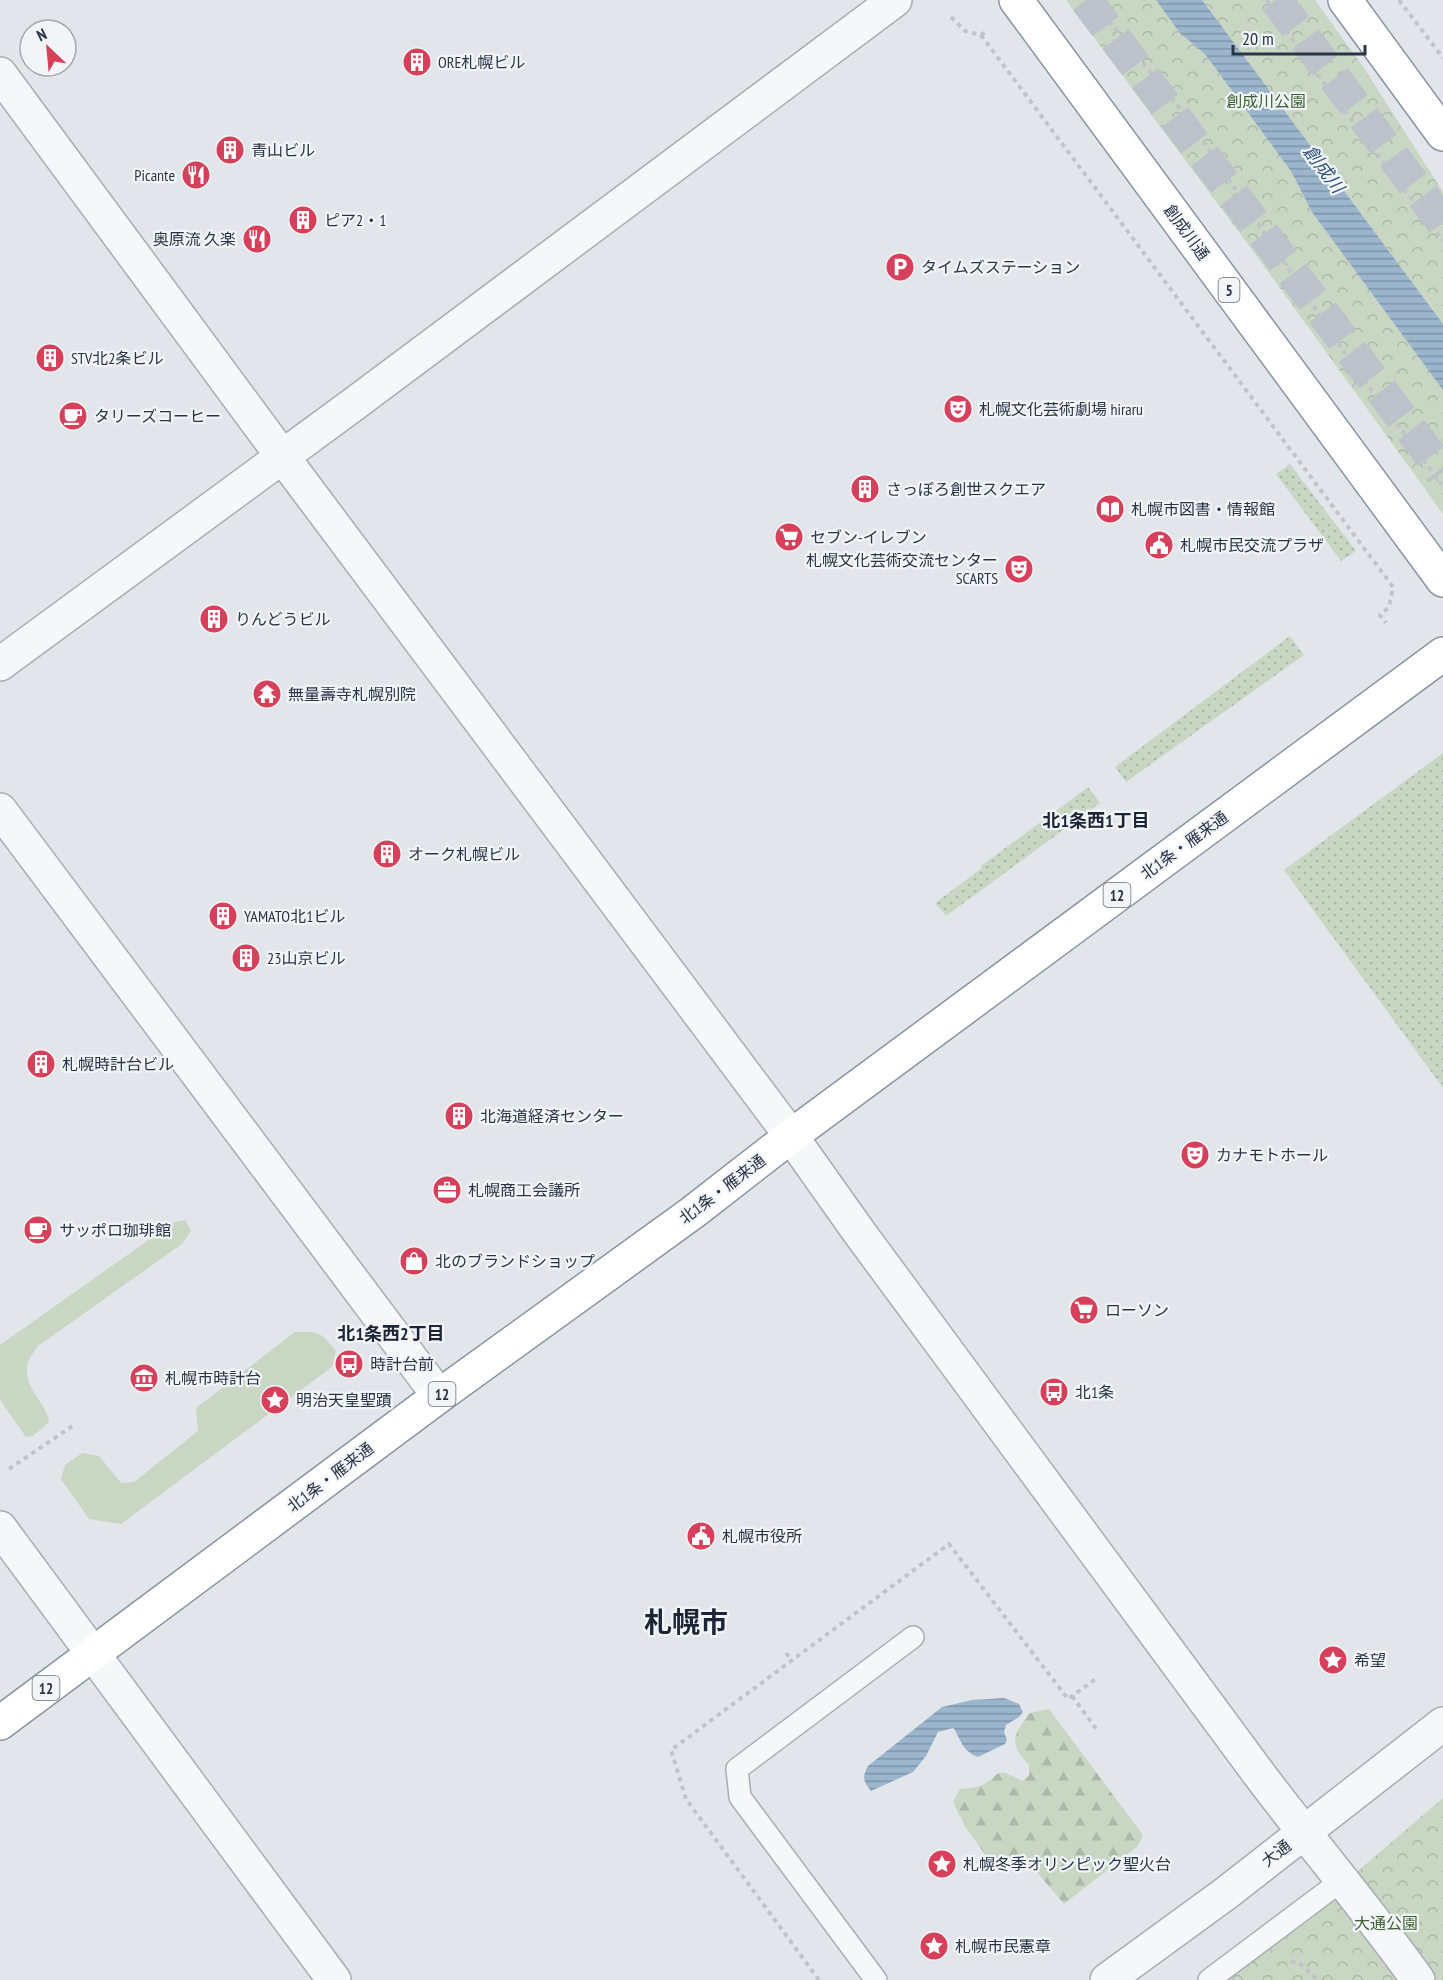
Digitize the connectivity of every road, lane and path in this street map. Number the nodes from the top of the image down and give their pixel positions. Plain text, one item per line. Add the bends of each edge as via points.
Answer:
1 (895, 0) edge
2 (1016, 0) edge
3 (1092, 0) edge
4 (1267, 0) edge
5 (1345, 0) edge
6 (1400, 0) edge
7 (951, 17) dead end
8 (993, 26) dead end
9 (981, 35) junction
10 (1443, 58) edge
11 (0, 74) edge
12 (1443, 134) edge
13 (1443, 241) edge
14 (282, 456) junction
15 (1443, 486) edge
16 (1443, 580) edge
17 (1386, 623) dead end
18 (1443, 654) edge
19 (0, 664) edge
20 (0, 810) edge
21 (791, 1136) junction
22 (439, 1396) junction
23 (74, 1425) dead end
24 (9, 1469) dead end
25 (0, 1528) edge
26 (913, 1637) dead end
27 (1030, 1651) dead end
28 (93, 1653) junction
29 (786, 1653) dead end
30 (791, 1660) dead end
31 (1097, 1678) dead end
32 (1072, 1696) junction
33 (0, 1723) edge
34 (1443, 1724) edge
35 (1097, 1730) dead end
36 (1302, 1832) junction
37 (1341, 1881) junction
38 (1286, 1962) dead end
39 (334, 1980) edge
40 (876, 1980) edge
41 (1107, 1980) edge
42 (1209, 1980) edge
43 (1318, 1980) edge
44 (1418, 1980) edge

1 - 14 street
2 - 16 highway, 創成川通 / 5
3 - 15 path via 1189,120 1353,365
4 - 13 path via 1300,51
5 - 12 highway
6 - 10 path
7 - 9 path via 965,32
8 - 9 path
9 - 17 path via 1393,587 1389,607 1380,615
11 - 14 street
14 - 19 street
14 - 21 street
18 - 21 highway, 北1条・雁来通 / 12
20 - 22 street
21 - 22 highway, 北1条・雁来通 / 12 via 692,1213
21 - 36 street
22 - 28 highway, 北1条・雁来通 / 12
23 - 24 path
25 - 28 street
26 - 40 lane via 737,1769 740,1797
27 - 32 path via 1068,1699
28 - 33 highway, 北1条・雁来通 / 12
28 - 39 street
29 - 30 path
31 - 32 path
32 - 35 path
34 - 36 street, 大通
36 - 37 street
36 - 41 street, 大通
37 - 42 lane
37 - 44 street
38 - 43 path via 1298,1962

